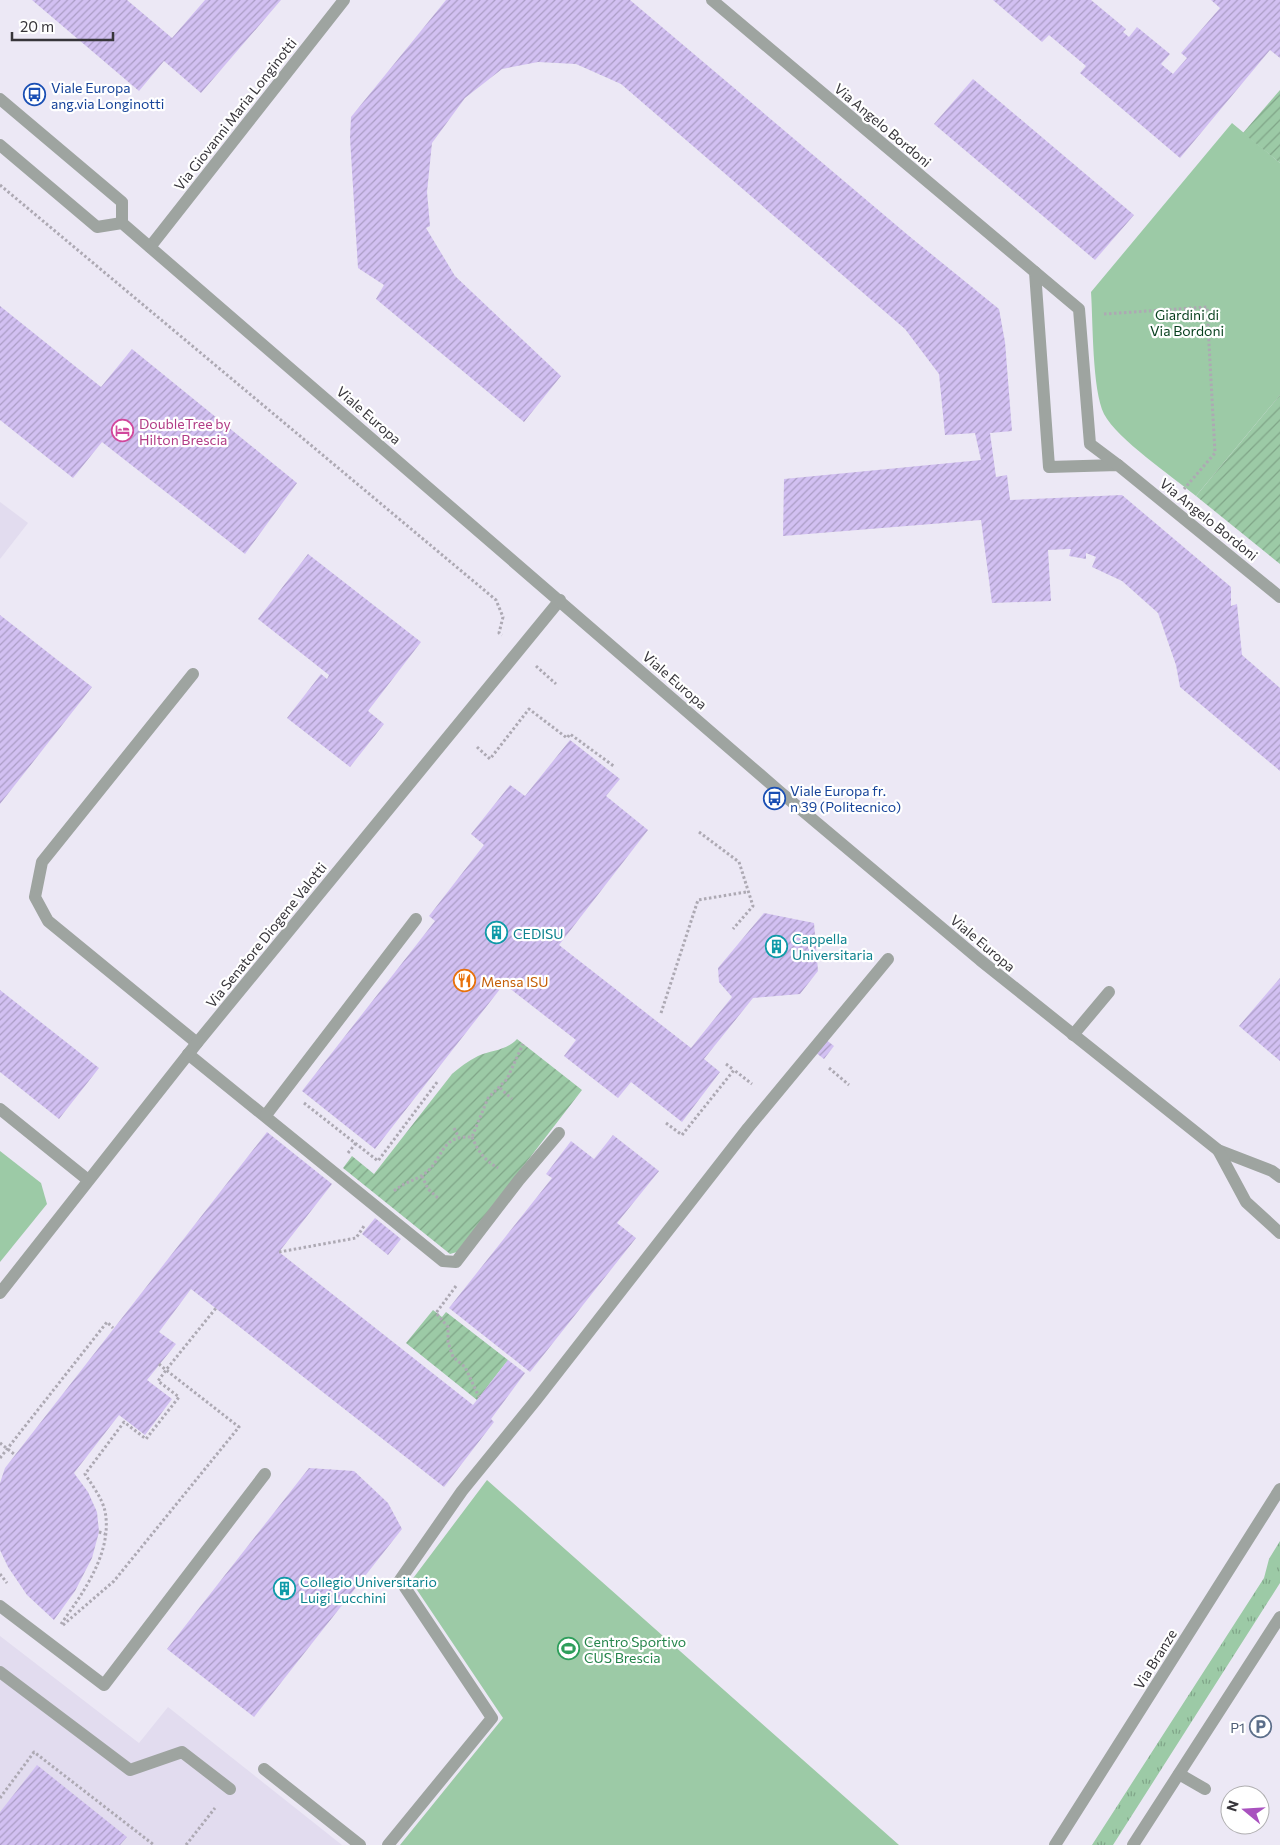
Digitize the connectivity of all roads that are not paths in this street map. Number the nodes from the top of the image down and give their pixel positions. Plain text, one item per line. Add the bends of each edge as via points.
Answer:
1 (344, 0) edge
2 (712, 0) edge
3 (0, 99) edge
4 (0, 145) edge
5 (122, 223) junction
6 (150, 247) junction
7 (1035, 272) junction
8 (1118, 465) junction
9 (1280, 597) edge
10 (560, 600) junction
11 (193, 674) dead end
12 (416, 919) dead end
13 (888, 959) dead end
14 (1109, 992) dead end
15 (1073, 1035) junction
16 (196, 1043) junction
17 (188, 1054) junction
18 (0, 1109) edge
19 (266, 1115) junction
20 (559, 1133) dead end
21 (1218, 1150) junction
22 (1280, 1177) edge
23 (88, 1180) junction
24 (1280, 1233) edge
25 (0, 1293) edge
26 (265, 1474) dead end
27 (1280, 1489) edge
28 (0, 1606) edge
29 (1280, 1617) edge
30 (0, 1672) edge
31 (264, 1769) dead end
32 (1179, 1774) junction
33 (230, 1789) road end
34 (1204, 1789) dead end
35 (360, 1845) edge
36 (388, 1845) edge
37 (1054, 1845) edge
38 (1134, 1845) edge

1 - 6 street, Via Giovanni Maria Longinotti
2 - 7 street, Via Angelo Bordoni
3 - 5 street via 122,202
4 - 5 street via 97,227
5 - 6 street, Viale Europa
6 - 10 street, Viale Europa
7 - 8 street, Via Angelo Bordoni via 1079,309 1090,444
7 - 8 street via 1049,468
8 - 9 street, Via Angelo Bordoni
10 - 15 street, Viale Europa via 779,791
10 - 16 street, Via Senatore Diogene Valotti
11 - 16 street via 42,862 35,897 48,921
12 - 19 street
13 - 36 street via 462,1491 400,1580 492,1718
14 - 15 street
15 - 21 street, Viale Europa
16 - 17 street, Via Senatore Diogene Valotti
17 - 19 street
17 - 23 street, Via Senatore Diogene Valotti
18 - 23 street
19 - 20 street via 374,1214 443,1261 456,1262
21 - 22 street, Viale Europa
21 - 24 street, Viale Europa via 1246,1202
23 - 25 street, Via Senatore Diogene Valotti
26 - 28 street via 104,1685
27 - 37 street, Via Branze
29 - 32 street
30 - 33 street via 130,1770 182,1752
31 - 35 street
32 - 34 street
32 - 38 street

